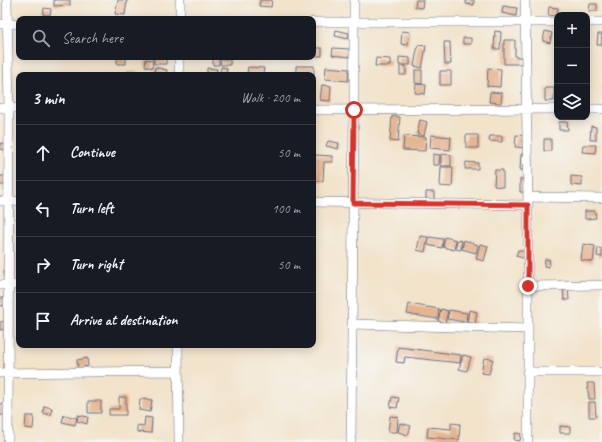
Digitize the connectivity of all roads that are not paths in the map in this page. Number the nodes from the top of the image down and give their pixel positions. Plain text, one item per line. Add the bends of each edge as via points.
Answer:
1 (7, 0) edge
2 (180, 0) edge
3 (354, 0) edge
4 (525, 0) edge
5 (180, 16) edge
6 (525, 21) junction
7 (316, 22) edge
8 (354, 22) junction
9 (554, 22) edge
10 (590, 22) edge
11 (602, 22) edge
12 (4, 24) edge
13 (16, 24) edge
14 (179, 60) edge
15 (179, 72) edge
16 (5, 108) edge
17 (16, 108) edge
18 (526, 109) junction
19 (554, 109) edge
20 (590, 109) edge
21 (602, 109) edge
22 (316, 110) edge
23 (354, 110) junction
24 (602, 198) edge
25 (4, 201) edge
26 (16, 201) edge
27 (528, 201) junction
28 (316, 202) edge
29 (353, 203) junction
30 (4, 285) edge
31 (16, 285) edge
32 (602, 285) edge
33 (528, 286) junction
34 (352, 324) junction
35 (528, 329) junction
36 (178, 348) edge
37 (177, 371) junction
38 (527, 372) junction
39 (602, 372) edge
40 (5, 373) edge
41 (8, 442) edge
42 (179, 442) edge
43 (351, 442) edge
44 (528, 442) edge

1 - 12 street
2 - 5 street
3 - 8 street
4 - 6 street
6 - 8 street
6 - 9 street
6 - 18 street
7 - 8 street
8 - 23 street
10 - 11 street
12 - 13 street
12 - 16 street
14 - 15 street
16 - 17 street
16 - 25 street
18 - 19 street
18 - 23 street
18 - 27 street
20 - 21 street
22 - 23 street
23 - 29 street
24 - 27 street
25 - 26 street
25 - 30 street
27 - 29 street
27 - 33 street
28 - 29 street
29 - 34 street
30 - 31 street
30 - 40 street
32 - 33 street
33 - 35 street
34 - 35 street
34 - 43 street
35 - 38 street
36 - 37 street
37 - 40 street
37 - 42 street
38 - 39 street
38 - 44 street
40 - 41 street

